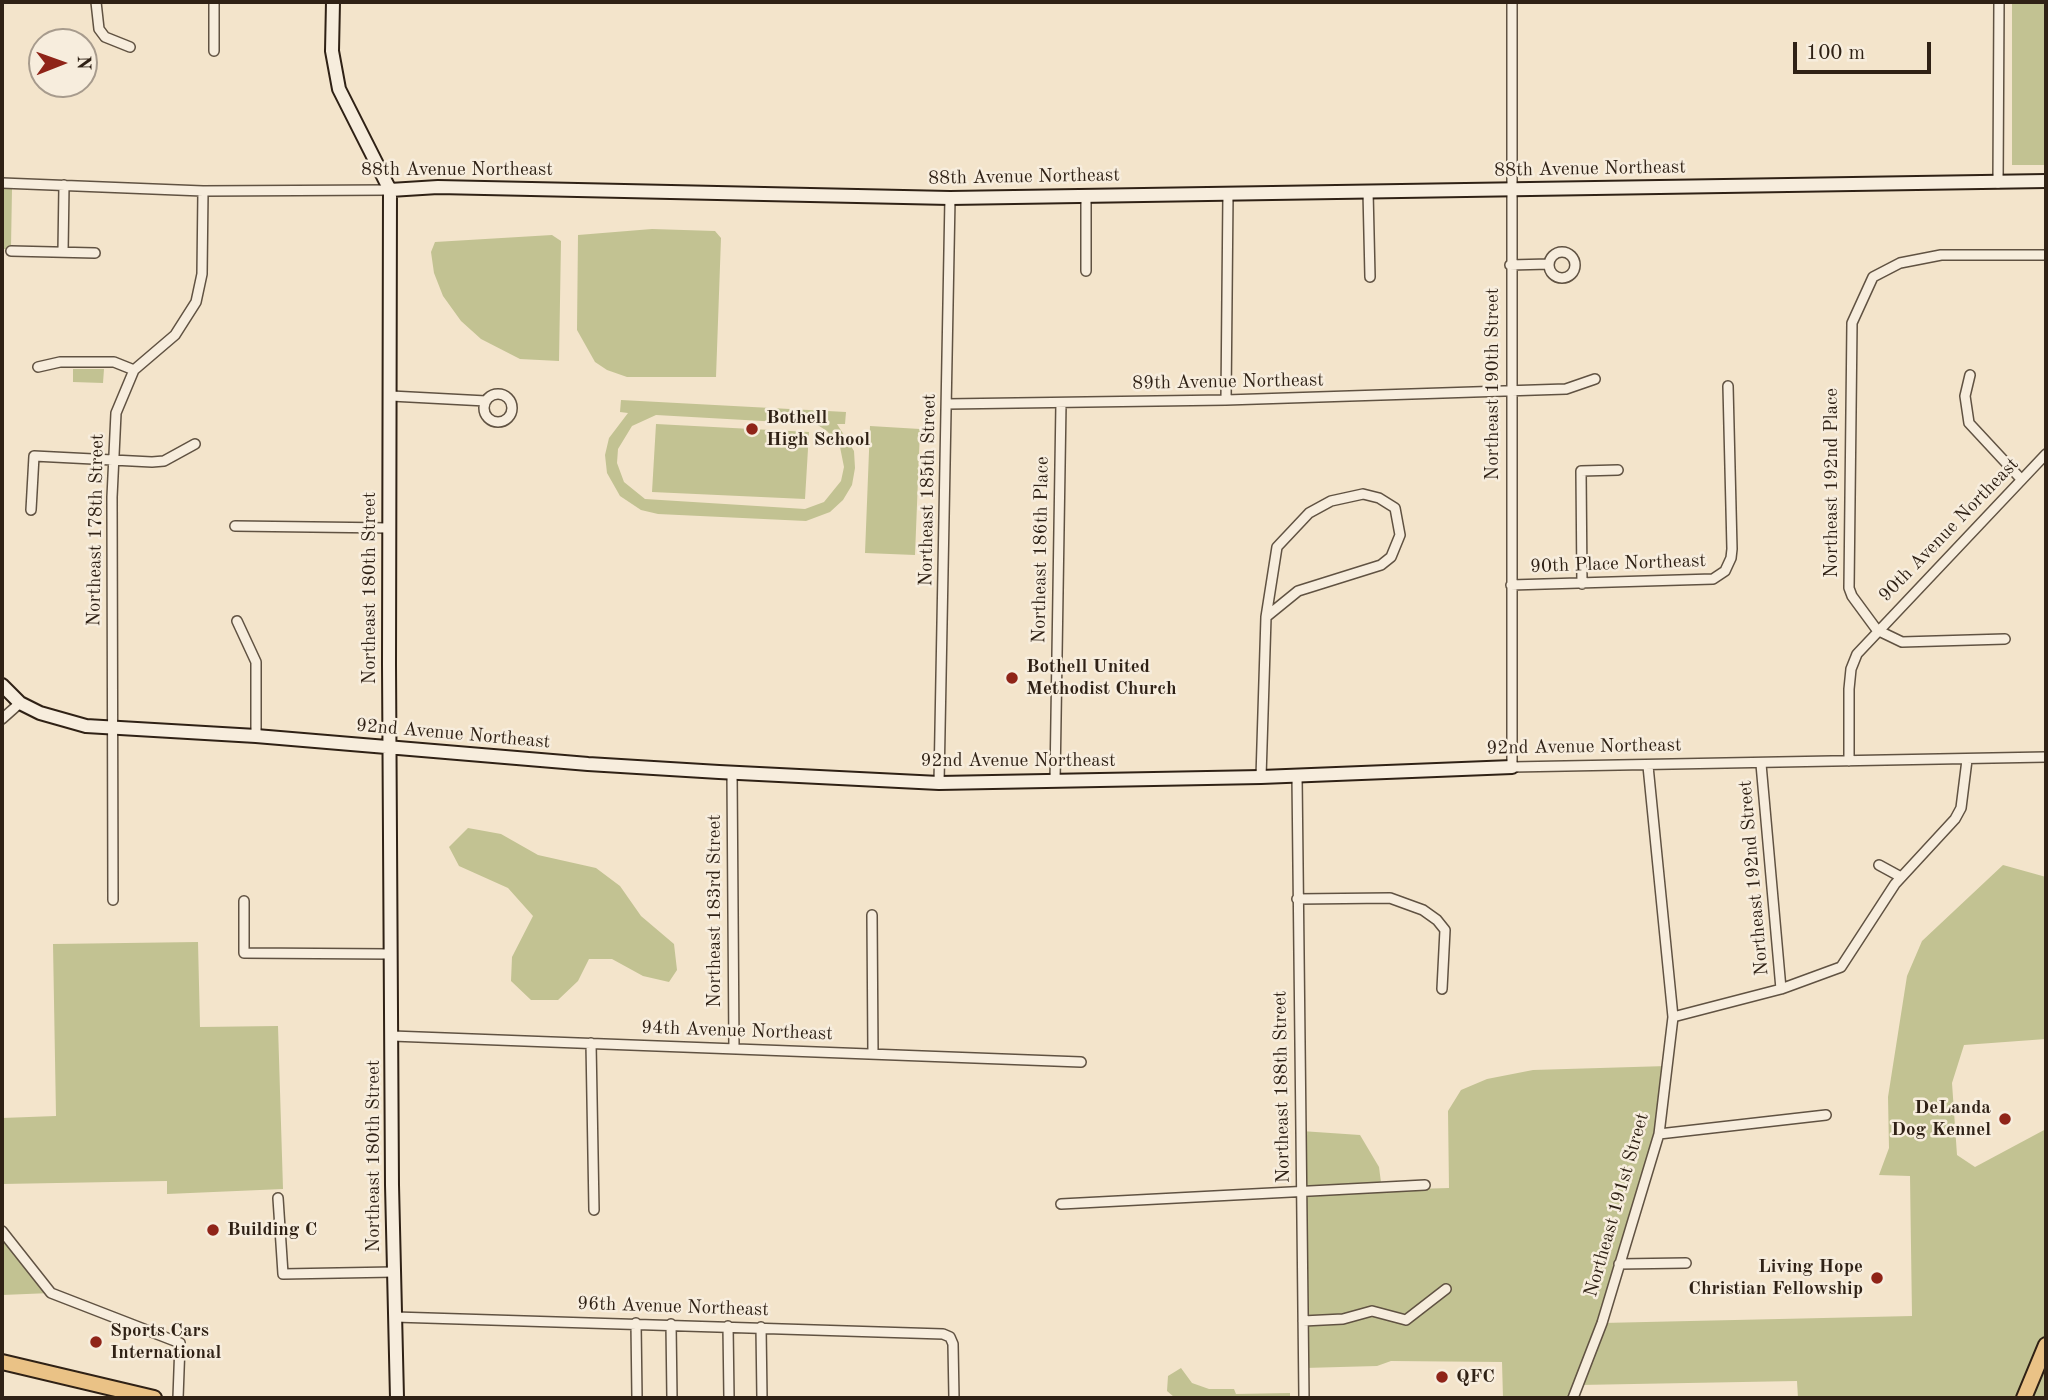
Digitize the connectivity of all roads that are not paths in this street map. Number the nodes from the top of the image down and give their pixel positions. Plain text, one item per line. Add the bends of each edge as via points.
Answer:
1 (96, 2) edge
2 (214, 2) edge
3 (333, 2) edge
4 (1512, 2) edge
5 (1999, 2) edge
6 (130, 47) dead end
7 (214, 51) dead end
8 (2046, 181) edge
9 (2, 183) edge
10 (1998, 183) junction
11 (64, 185) junction
12 (390, 190) junction
13 (1510, 190) junction
14 (203, 191) junction
15 (1368, 191) junction
16 (1228, 194) junction
17 (1086, 196) junction
18 (950, 198) junction
19 (11, 251) dead end
20 (63, 252) junction
21 (95, 253) dead end
22 (2046, 255) edge
23 (1549, 264) dead end
24 (1510, 265) junction
25 (1086, 271) dead end
26 (1370, 277) dead end
27 (38, 367) dead end
28 (134, 370) junction
29 (1970, 375) dead end
30 (1595, 379) dead end
31 (1728, 386) dead end
32 (1510, 391) junction
33 (391, 396) junction
34 (1226, 400) junction
35 (486, 401) dead end
36 (1061, 403) junction
37 (947, 404) junction
38 (195, 444) dead end
39 (2046, 453) edge
40 (113, 462) junction
41 (1618, 470) dead end
42 (2021, 479) junction
43 (31, 510) dead end
44 (235, 526) dead end
45 (389, 528) junction
46 (1582, 584) junction
47 (1511, 585) junction
48 (1266, 617) junction
49 (237, 621) dead end
50 (1877, 630) junction
51 (2005, 639) dead end
52 (2, 685) edge
53 (20, 703) junction
54 (2, 719) edge
55 (112, 729) junction
56 (256, 736) junction
57 (390, 748) junction
58 (2046, 757) edge
59 (1967, 760) junction
60 (1849, 761) junction
61 (1761, 764) junction
62 (1512, 766) junction
63 (1648, 766) junction
64 (732, 772) junction
65 (1297, 776) junction
66 (1261, 777) junction
67 (1055, 781) junction
68 (939, 783) junction
69 (1879, 865) dead end
70 (1901, 877) junction
71 (1297, 899) junction
72 (113, 900) dead end
73 (244, 901) dead end
74 (872, 915) dead end
75 (390, 954) junction
76 (1442, 989) dead end
77 (1781, 989) junction
78 (1673, 1017) junction
79 (392, 1036) junction
80 (591, 1043) junction
81 (734, 1049) junction
82 (873, 1054) junction
83 (1080, 1062) dead end
84 (1826, 1115) dead end
85 (1659, 1134) junction
86 (1425, 1185) dead end
87 (1301, 1190) junction
88 (278, 1198) dead end
89 (1061, 1204) dead end
90 (594, 1210) dead end
91 (2, 1231) edge
92 (1686, 1263) dead end
93 (1619, 1264) junction
94 (394, 1272) junction
95 (1447, 1289) dead end
96 (395, 1317) junction
97 (1303, 1321) junction
98 (636, 1323) junction
99 (671, 1324) junction
100 (728, 1326) junction
101 (761, 1327) junction
102 (2046, 1345) edge
103 (2, 1362) edge
104 (154, 1398) edge
105 (178, 1398) edge
106 (397, 1398) edge
107 (637, 1398) edge
108 (672, 1398) edge
109 (729, 1398) edge
110 (762, 1398) edge
111 (954, 1398) edge
112 (1304, 1398) edge
113 (1573, 1398) edge
114 (2024, 1398) edge

1 - 6 street via 99,29 105,37
2 - 7 street
3 - 12 street, Northeast 180th Street via 332,51 339,89
4 - 13 street, Northeast 190th Street
5 - 10 street
8 - 10 street, 88th Avenue Northeast
9 - 11 street, 88th Avenue Northeast
10 - 13 street, 88th Avenue Northeast
11 - 14 street, 88th Avenue Northeast
11 - 20 street
12 - 14 street, 88th Avenue Northeast
12 - 18 street, 88th Avenue Northeast via 438,187
12 - 33 street, Northeast 180th Street
13 - 15 street, 88th Avenue Northeast
13 - 24 street, Northeast 190th Street
14 - 28 street, Northeast 178th Street via 202,274 196,302 175,335
15 - 16 street, 88th Avenue Northeast
15 - 26 street
16 - 17 street, 88th Avenue Northeast
16 - 34 street
17 - 18 street, 88th Avenue Northeast
17 - 25 street
18 - 37 street, Northeast 185th Street
19 - 20 street
20 - 21 street
22 - 50 street, Northeast 192nd Place via 1930,256 1900,263 1873,277 1852,323 1849,588
23 - 24 street
24 - 32 street, Northeast 190th Street
27 - 28 street via 60,362 114,362
28 - 40 street, Northeast 178th Street via 116,412
29 - 42 street via 1965,396 1969,424
30 - 32 street, 89th Avenue Northeast via 1566,389
31 - 46 street, 90th Place Northeast via 1732,549 1725,571 1713,579
32 - 34 street, 89th Avenue Northeast
32 - 47 street, Northeast 190th Street
33 - 35 street
33 - 45 street, Northeast 180th Street
34 - 36 street, 89th Avenue Northeast
36 - 37 street, 89th Avenue Northeast
36 - 67 street, Northeast 186th Place
37 - 68 street, Northeast 185th Street
38 - 40 street via 164,461
39 - 42 street, 90th Avenue Northeast
40 - 43 street via 34,456
40 - 55 street, Northeast 178th Street
41 - 46 street via 1581,471
42 - 50 street, 90th Avenue Northeast
44 - 45 street
45 - 57 street, Northeast 180th Street
46 - 47 street, 90th Place Northeast
47 - 62 street, Northeast 190th Street
48 - 48 street via 1298,591 1381,565 1391,557 1400,534 1395,508 1363,494 1331,501 1309,513 1278,547
48 - 66 street
49 - 56 street via 256,662
50 - 51 street via 1902,642
50 - 60 street via 1851,669
52 - 53 street
53 - 54 street
53 - 55 street, 92nd Avenue Northeast via 64,722
55 - 56 street, 92nd Avenue Northeast
55 - 72 street, Northeast 178th Street
56 - 57 street, 92nd Avenue Northeast
57 - 64 street, 92nd Avenue Northeast
57 - 75 street, Northeast 180th Street
58 - 59 street, 92nd Avenue Northeast
59 - 60 street, 92nd Avenue Northeast
59 - 70 street via 1961,808 1955,819
60 - 61 street, 92nd Avenue Northeast
61 - 63 street, 92nd Avenue Northeast
61 - 77 street, Northeast 192nd Street
62 - 63 street, 92nd Avenue Northeast
62 - 65 street, 92nd Avenue Northeast
63 - 78 street, Northeast 191st Street
64 - 68 street, 92nd Avenue Northeast
64 - 81 street, Northeast 183rd Street
65 - 66 street, 92nd Avenue Northeast
65 - 71 street, Northeast 188th Street
66 - 67 street, 92nd Avenue Northeast
67 - 68 street, 92nd Avenue Northeast
69 - 70 street
70 - 77 street via 1841,967
71 - 76 street via 1390,898 1423,910 1445,930
71 - 87 street, Northeast 188th Street
73 - 75 street via 244,953
74 - 82 street
75 - 79 street, Northeast 180th Street
77 - 78 street
78 - 85 street, Northeast 191st Street
79 - 80 street, 94th Avenue Northeast
79 - 94 street, Northeast 180th Street
80 - 81 street, 94th Avenue Northeast
80 - 90 street
81 - 82 street, 94th Avenue Northeast
82 - 83 street, 94th Avenue Northeast
84 - 85 street
85 - 93 street, Northeast 191st Street
86 - 87 street
87 - 89 street
87 - 97 street, Northeast 188th Street
88 - 94 street via 283,1274
91 - 105 street via 51,1293 180,1343
92 - 93 street
93 - 113 street, Northeast 191st Street
94 - 96 street, Northeast 180th Street
95 - 97 street via 1406,1320 1372,1311 1343,1319
96 - 98 street, 96th Avenue Northeast
96 - 106 street, Northeast 180th Street
97 - 112 street, Northeast 188th Street
98 - 99 street, 96th Avenue Northeast
98 - 107 street
99 - 100 street, 96th Avenue Northeast
99 - 108 street
100 - 101 street, 96th Avenue Northeast
100 - 109 street
101 - 110 street
101 - 111 street, 96th Avenue Northeast via 950,1337 954,1344
102 - 114 main road
103 - 104 main road

